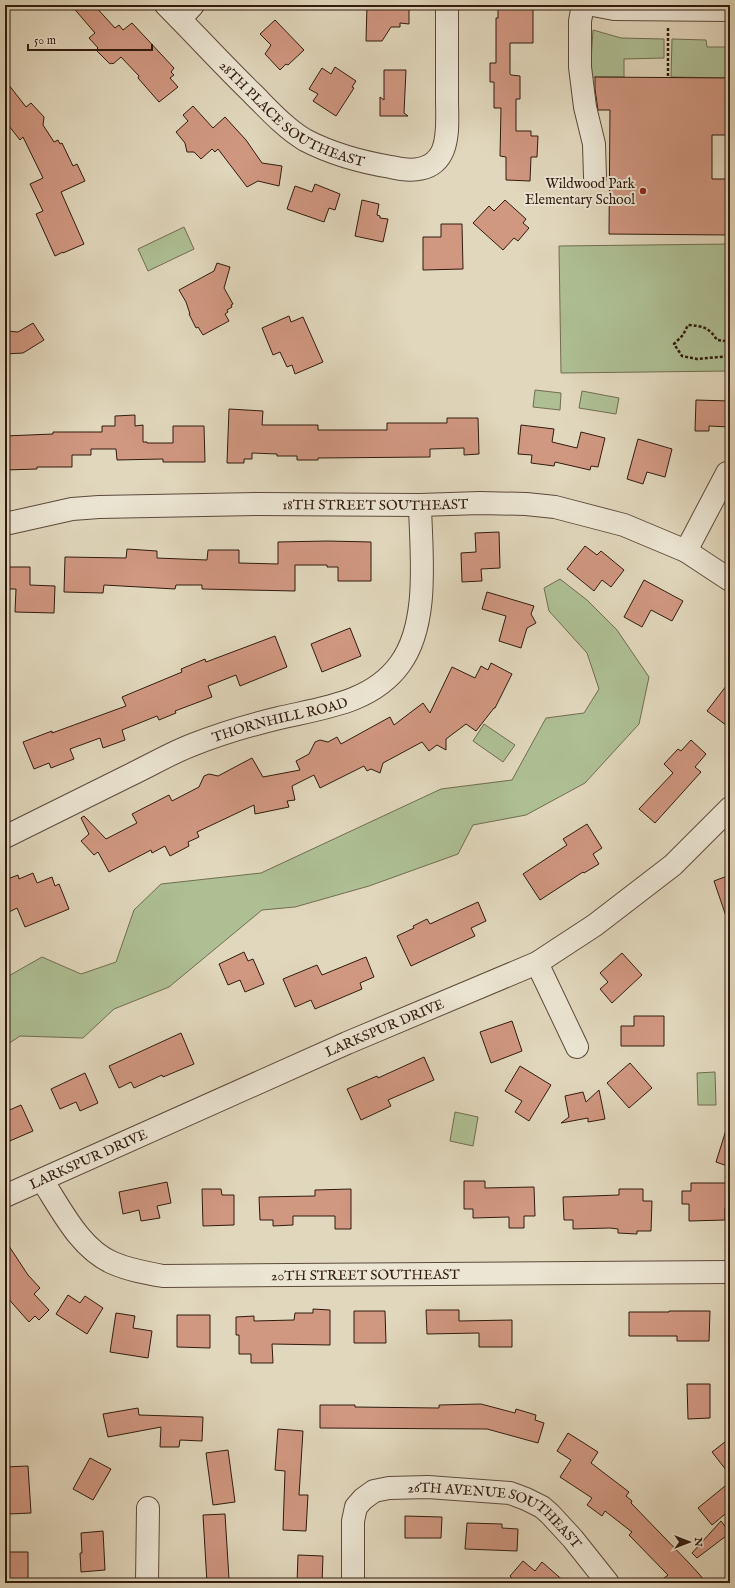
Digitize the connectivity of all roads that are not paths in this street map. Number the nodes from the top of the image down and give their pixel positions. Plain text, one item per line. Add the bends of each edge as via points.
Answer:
1 (447, 5) edge
2 (583, 5) edge
3 (593, 5) edge
4 (180, 10) edge
5 (730, 10) edge
6 (595, 177) dead end
7 (727, 473) dead end
8 (420, 505) junction
9 (5, 524) edge
10 (686, 552) junction
11 (730, 580) edge
12 (730, 808) edge
13 (5, 837) edge
14 (537, 963) junction
15 (578, 1047) dead end
16 (42, 1180) junction
17 (5, 1196) edge
18 (730, 1272) edge
19 (148, 1508) dead end
20 (147, 1583) edge
21 (353, 1583) edge
22 (608, 1583) edge

1 - 4 street, 28TH PLACE SOUTHEAST via 445,144 439,157 428,167 420,170 399,169 347,157 325,150 304,139 277,119
2 - 6 street via 580,21 580,67 585,106 594,144
3 - 5 street via 614,9
7 - 10 street
8 - 9 street, 18TH STREET SOUTHEAST via 258,504 99,507
8 - 10 street, 18TH STREET SOUTHEAST via 480,503 555,507 624,525
8 - 13 street, THORNHILL ROAD via 422,598 418,622 412,644 389,678 350,701 249,726 192,745
10 - 11 street, 18TH STREET SOUTHEAST
12 - 14 street, LARKSPUR DRIVE via 673,865 595,925
14 - 15 street
14 - 16 street, LARKSPUR DRIVE via 347,1043
16 - 17 street, LARKSPUR DRIVE
16 - 18 street, 20TH STREET SOUTHEAST via 80,1238 95,1252 131,1270 163,1276
19 - 20 street
21 - 22 street, 26TH AVENUE SOUTHEAST via 353,1521 356,1507 374,1491 428,1487 510,1493 542,1507

